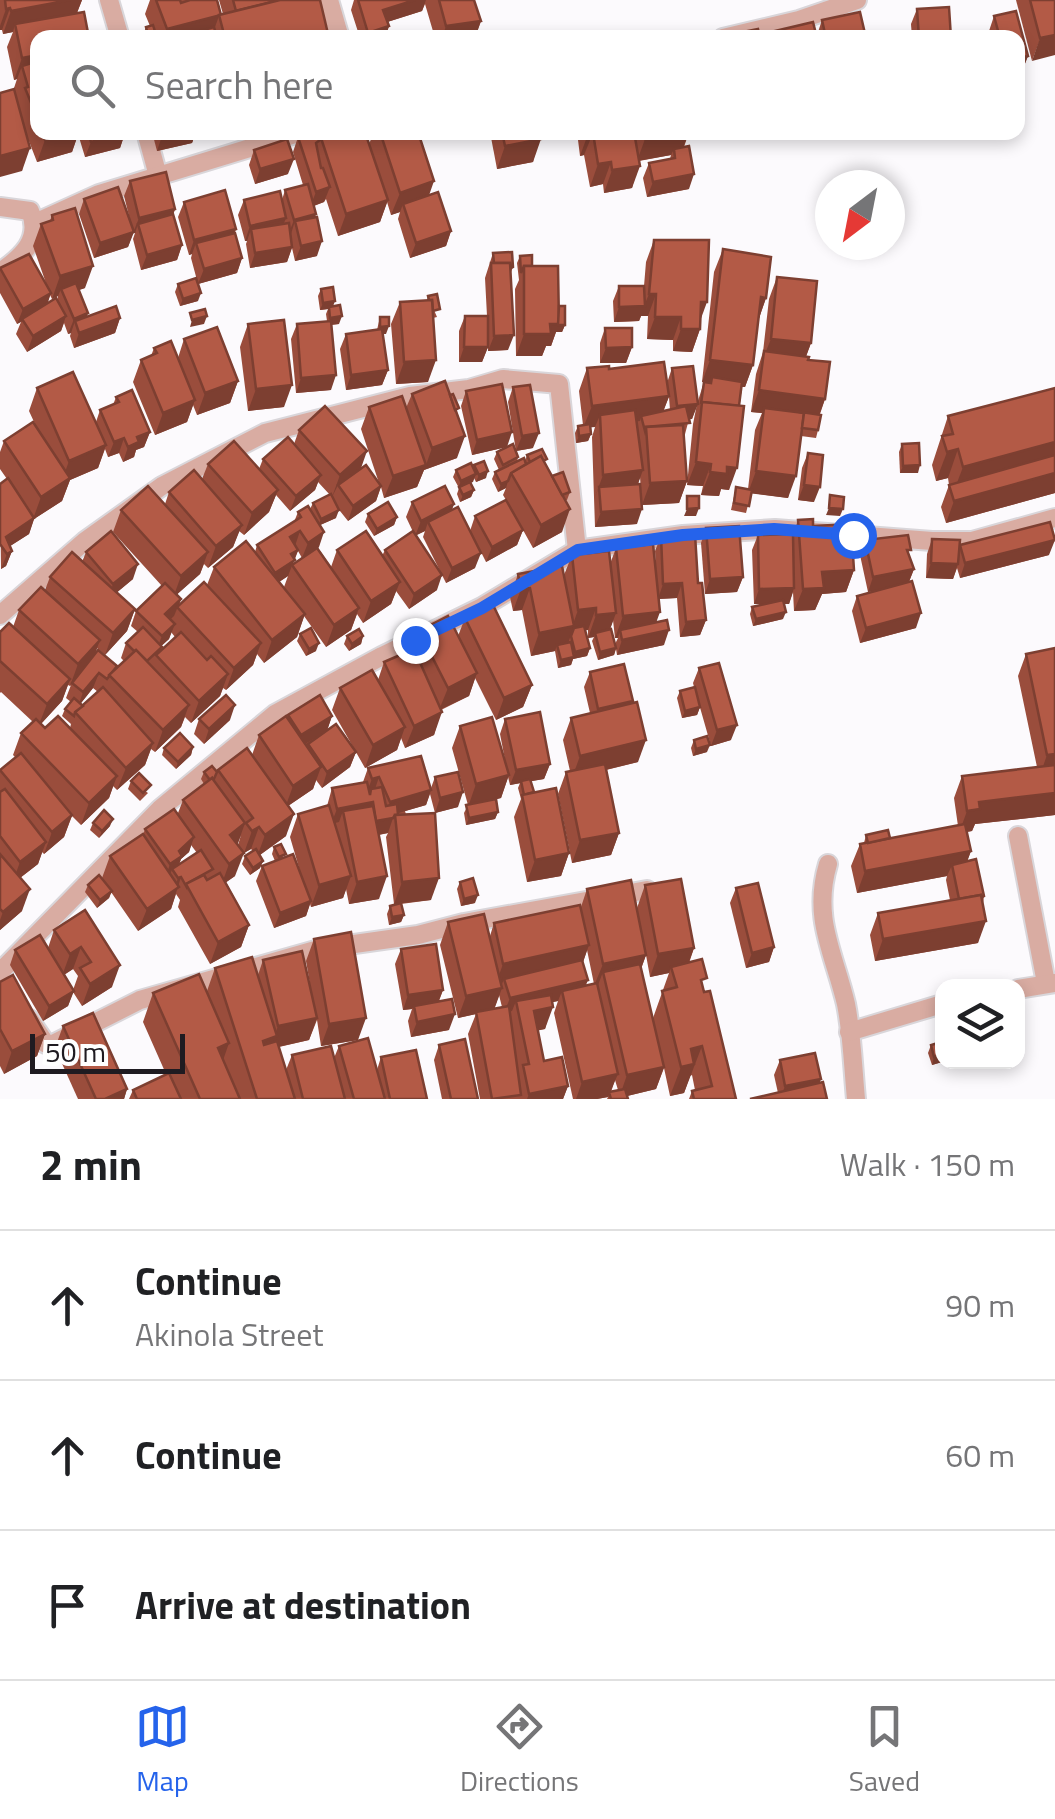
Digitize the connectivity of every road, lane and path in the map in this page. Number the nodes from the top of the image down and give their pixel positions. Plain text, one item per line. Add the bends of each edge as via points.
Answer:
1 (109, 0) edge
2 (328, 0) edge
3 (857, 0) edge
4 (118, 30) edge
5 (337, 30) edge
6 (756, 30) edge
7 (148, 140) edge
8 (276, 140) edge
9 (158, 176) junction
10 (0, 208) edge
11 (35, 223) junction
12 (0, 272) edge
13 (1055, 518) edge
14 (578, 550) junction
15 (0, 616) edge
16 (1018, 836) dead end
17 (828, 864) dead end
18 (646, 890) edge
19 (1050, 983) edge
20 (7, 984) edge
21 (1025, 988) edge
22 (935, 1006) edge
23 (849, 1032) junction
24 (856, 1099) edge

1 - 4 street
2 - 5 street
3 - 6 street
7 - 9 street
8 - 9 street
9 - 11 street
10 - 11 street via 30,211
11 - 12 street via 23,256
13 - 14 street via 972,541 774,529
14 - 15 street via 559,384 503,379 265,433 162,486 85,541
14 - 20 street via 482,608 275,714 160,809
16 - 19 street
17 - 23 street via 821,909
18 - 20 street via 320,949 140,1000 51,1045
19 - 21 street
22 - 23 street
23 - 24 street

